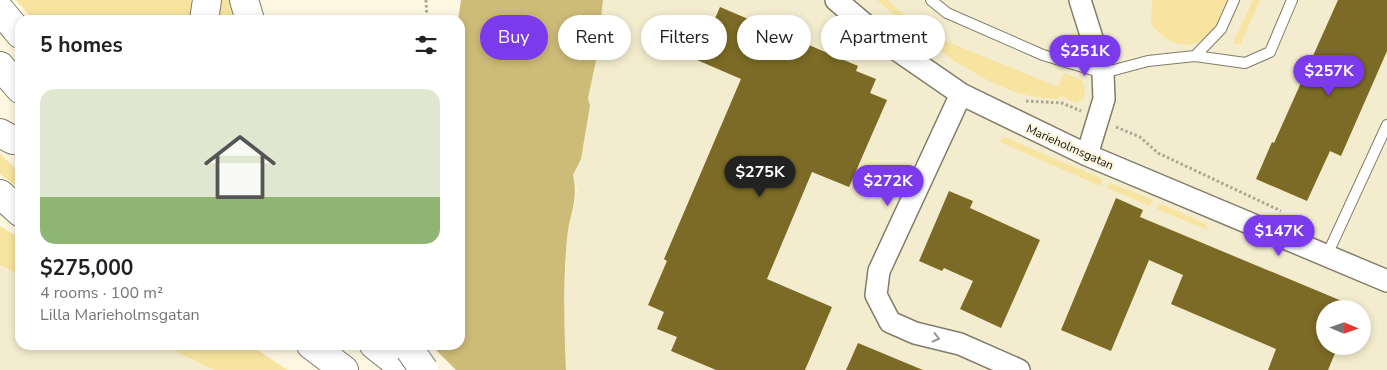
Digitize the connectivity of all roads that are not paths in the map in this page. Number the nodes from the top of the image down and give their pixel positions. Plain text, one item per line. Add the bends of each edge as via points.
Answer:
1 (207, 0) edge
2 (244, 0) edge
3 (836, 0) edge
4 (931, 0) edge
5 (1080, 0) edge
6 (1234, 0) edge
7 (1292, 0) edge
8 (0, 10) edge
9 (205, 15) edge
10 (248, 15) edge
11 (15, 28) edge
12 (1194, 56) junction
13 (0, 66) edge
14 (1103, 73) junction
15 (15, 83) edge
16 (961, 94) junction
17 (1387, 125) edge
18 (1087, 156) junction
19 (0, 194) edge
20 (15, 208) edge
21 (0, 210) edge
22 (15, 218) edge
23 (1326, 256) junction
24 (1387, 281) edge
25 (318, 350) edge
26 (385, 350) edge
27 (410, 361) edge
28 (344, 370) edge
29 (1019, 370) edge

1 - 9 highway
2 - 10 highway
3 - 16 street, Marieholmsgatan via 887,43
4 - 14 lane via 947,13 1043,55
5 - 14 street
6 - 12 lane via 1221,29
7 - 12 lane via 1270,52 1245,63
8 - 11 highway
12 - 14 lane via 1148,61
13 - 15 highway
14 - 18 street via 1104,99
16 - 18 street, Marieholmsgatan
16 -> 29 street via 879,271 876,295 890,322 915,333 960,344
17 - 23 lane
18 - 23 street, Marieholmsgatan
19 - 20 highway
21 - 22 highway
23 - 24 street, Marieholmsgatan
25 - 28 highway
26 - 27 highway

